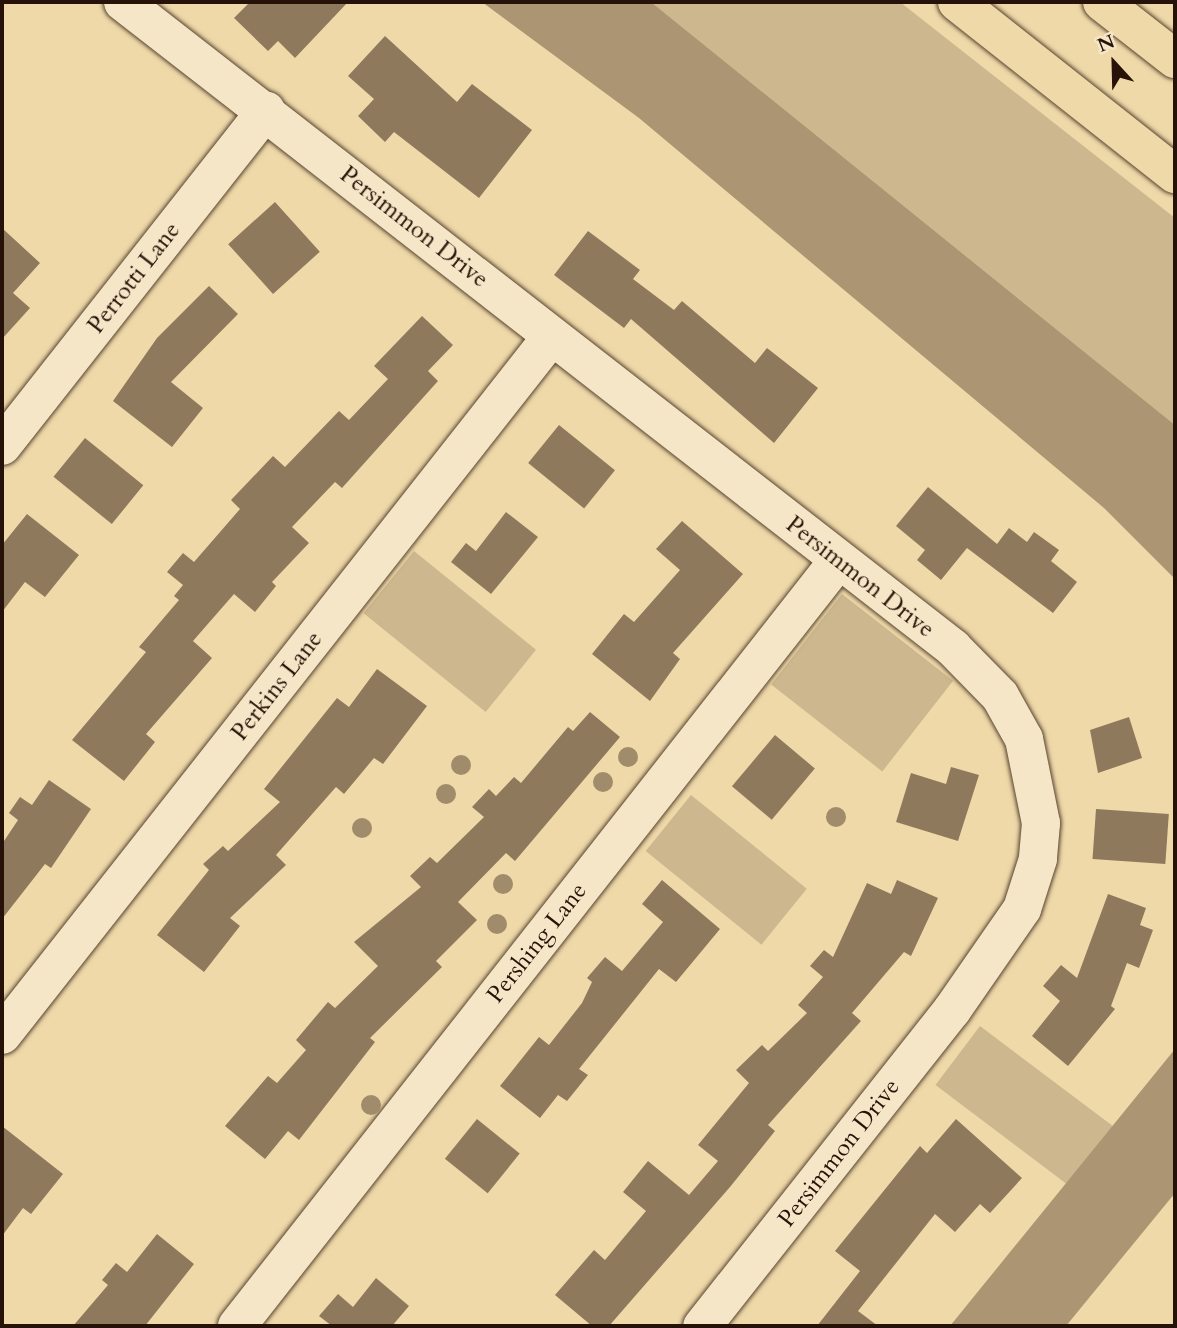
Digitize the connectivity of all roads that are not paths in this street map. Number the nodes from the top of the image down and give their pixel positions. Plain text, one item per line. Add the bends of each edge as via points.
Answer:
1 (123, 2) edge
2 (957, 2) edge
3 (1102, 2) edge
4 (1175, 60) edge
5 (266, 110) junction
6 (1175, 174) edge
7 (552, 336) junction
8 (2, 446) edge
9 (838, 561) junction
10 (2, 1035) edge
11 (237, 1326) edge
12 (702, 1326) edge

1 - 5 street, Persimmon Drive
2 - 6 highway
3 - 4 highway
5 - 7 street, Persimmon Drive
5 - 8 street, Perrotti Lane
7 - 9 street, Persimmon Drive
7 - 10 street, Perkins Lane
9 - 11 street, Pershing Lane
9 - 12 street, Persimmon Drive via 959,653 1010,711 1038,790 1038,859 1022,909 992,956

